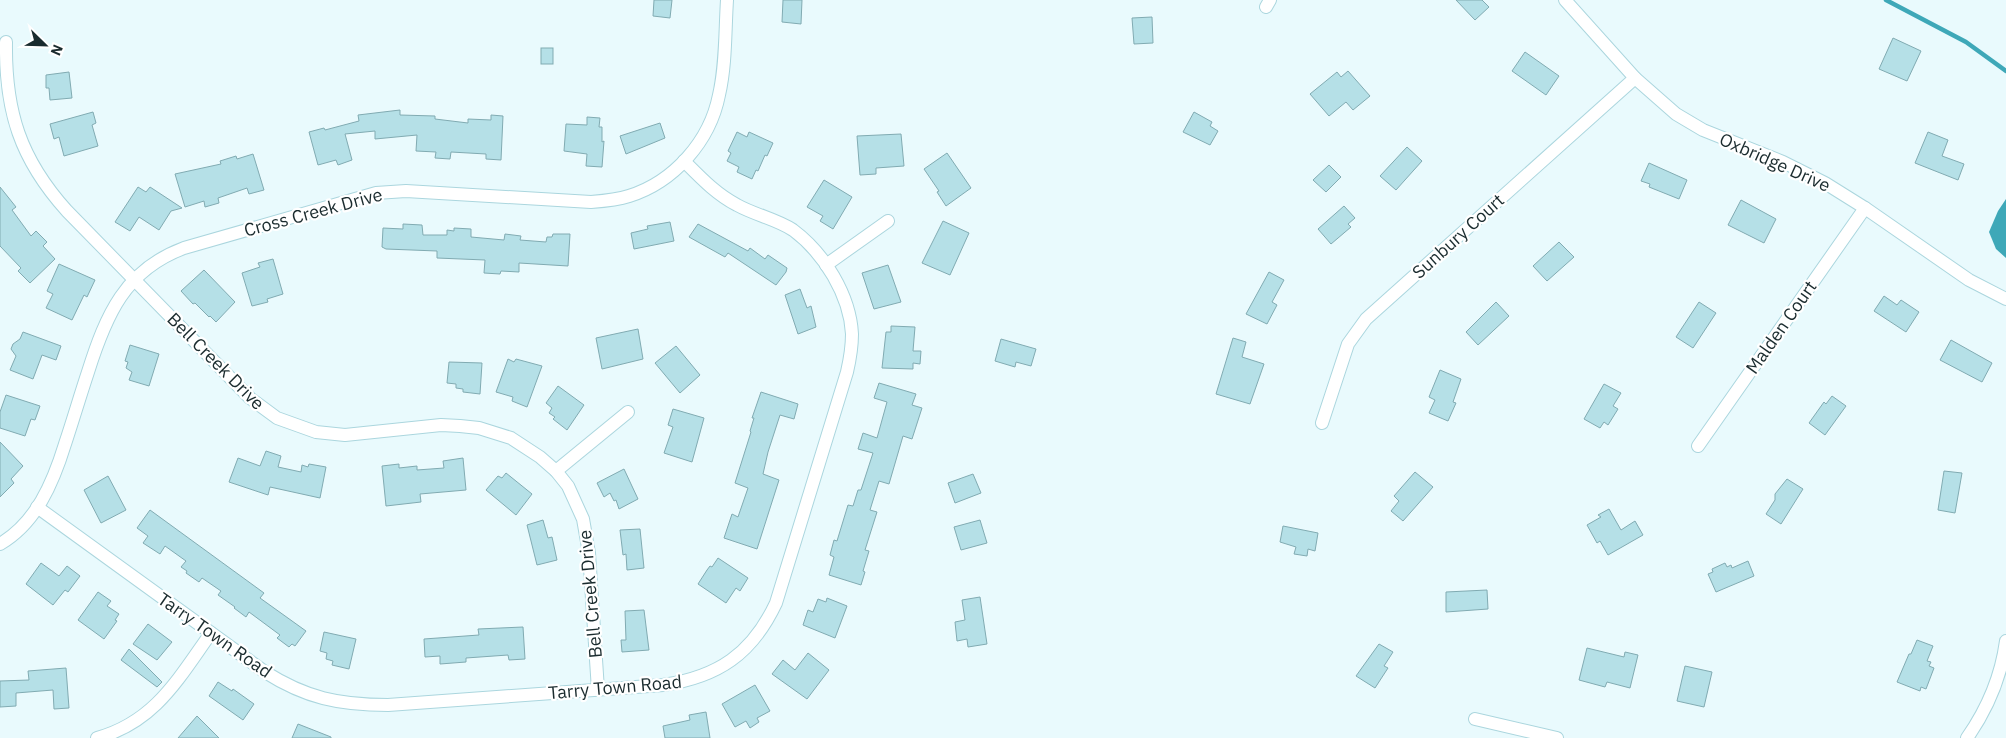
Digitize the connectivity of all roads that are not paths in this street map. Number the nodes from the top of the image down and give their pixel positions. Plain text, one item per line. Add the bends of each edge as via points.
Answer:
1 (727, 0) edge
2 (1566, 0) edge
3 (6, 42) dead end
4 (1635, 78) junction
5 (684, 161) junction
6 (1865, 208) junction
7 (888, 221) dead end
8 (826, 265) junction
9 (135, 279) junction
10 (2006, 298) edge
11 (628, 412) dead end
12 (1322, 423) dead end
13 (1698, 446) dead end
14 (556, 471) junction
15 (37, 507) junction
16 (0, 544) edge
17 (211, 633) junction
18 (2006, 641) edge
19 (598, 690) junction
20 (1475, 719) dead end
21 (98, 738) edge
22 (1557, 738) edge
23 (1967, 738) edge

1 - 5 street, Cross Creek Drive via 717,106 703,137
2 - 4 street, Oxbridge Drive
3 - 9 street, Bell Creek Drive via 8,98 19,135 33,165 56,199
4 - 6 street, Oxbridge Drive via 1689,122 1804,172
4 - 12 street, Sunbury Court via 1366,319 1348,344
5 - 8 street, Tarry Town Road via 713,190 738,206 792,230
5 - 9 street, Cross Creek Drive via 667,177 643,190 604,201 406,191 366,195 184,248 158,259
6 - 10 street, Oxbridge Drive via 1969,280
6 - 13 street, Malden Court
7 - 8 street
8 - 19 street, Tarry Town Road via 845,300 852,332 848,372 784,582 769,618 747,646 722,666 696,679
9 - 14 street, Bell Creek Drive via 250,398 289,424 330,435 441,425 479,428 511,438
9 - 15 street, Cross Creek Drive via 117,300 102,328 58,468
11 - 14 street
14 - 19 street, Bell Creek Drive via 577,503 587,536
15 - 16 street, Cross Creek Drive via 16,533
15 - 17 street, Tarry Town Road
17 - 19 street, Tarry Town Road via 282,683 315,697 351,704 388,705
17 - 21 street via 157,706 126,728
18 - 23 street via 1993,694
20 - 22 street

